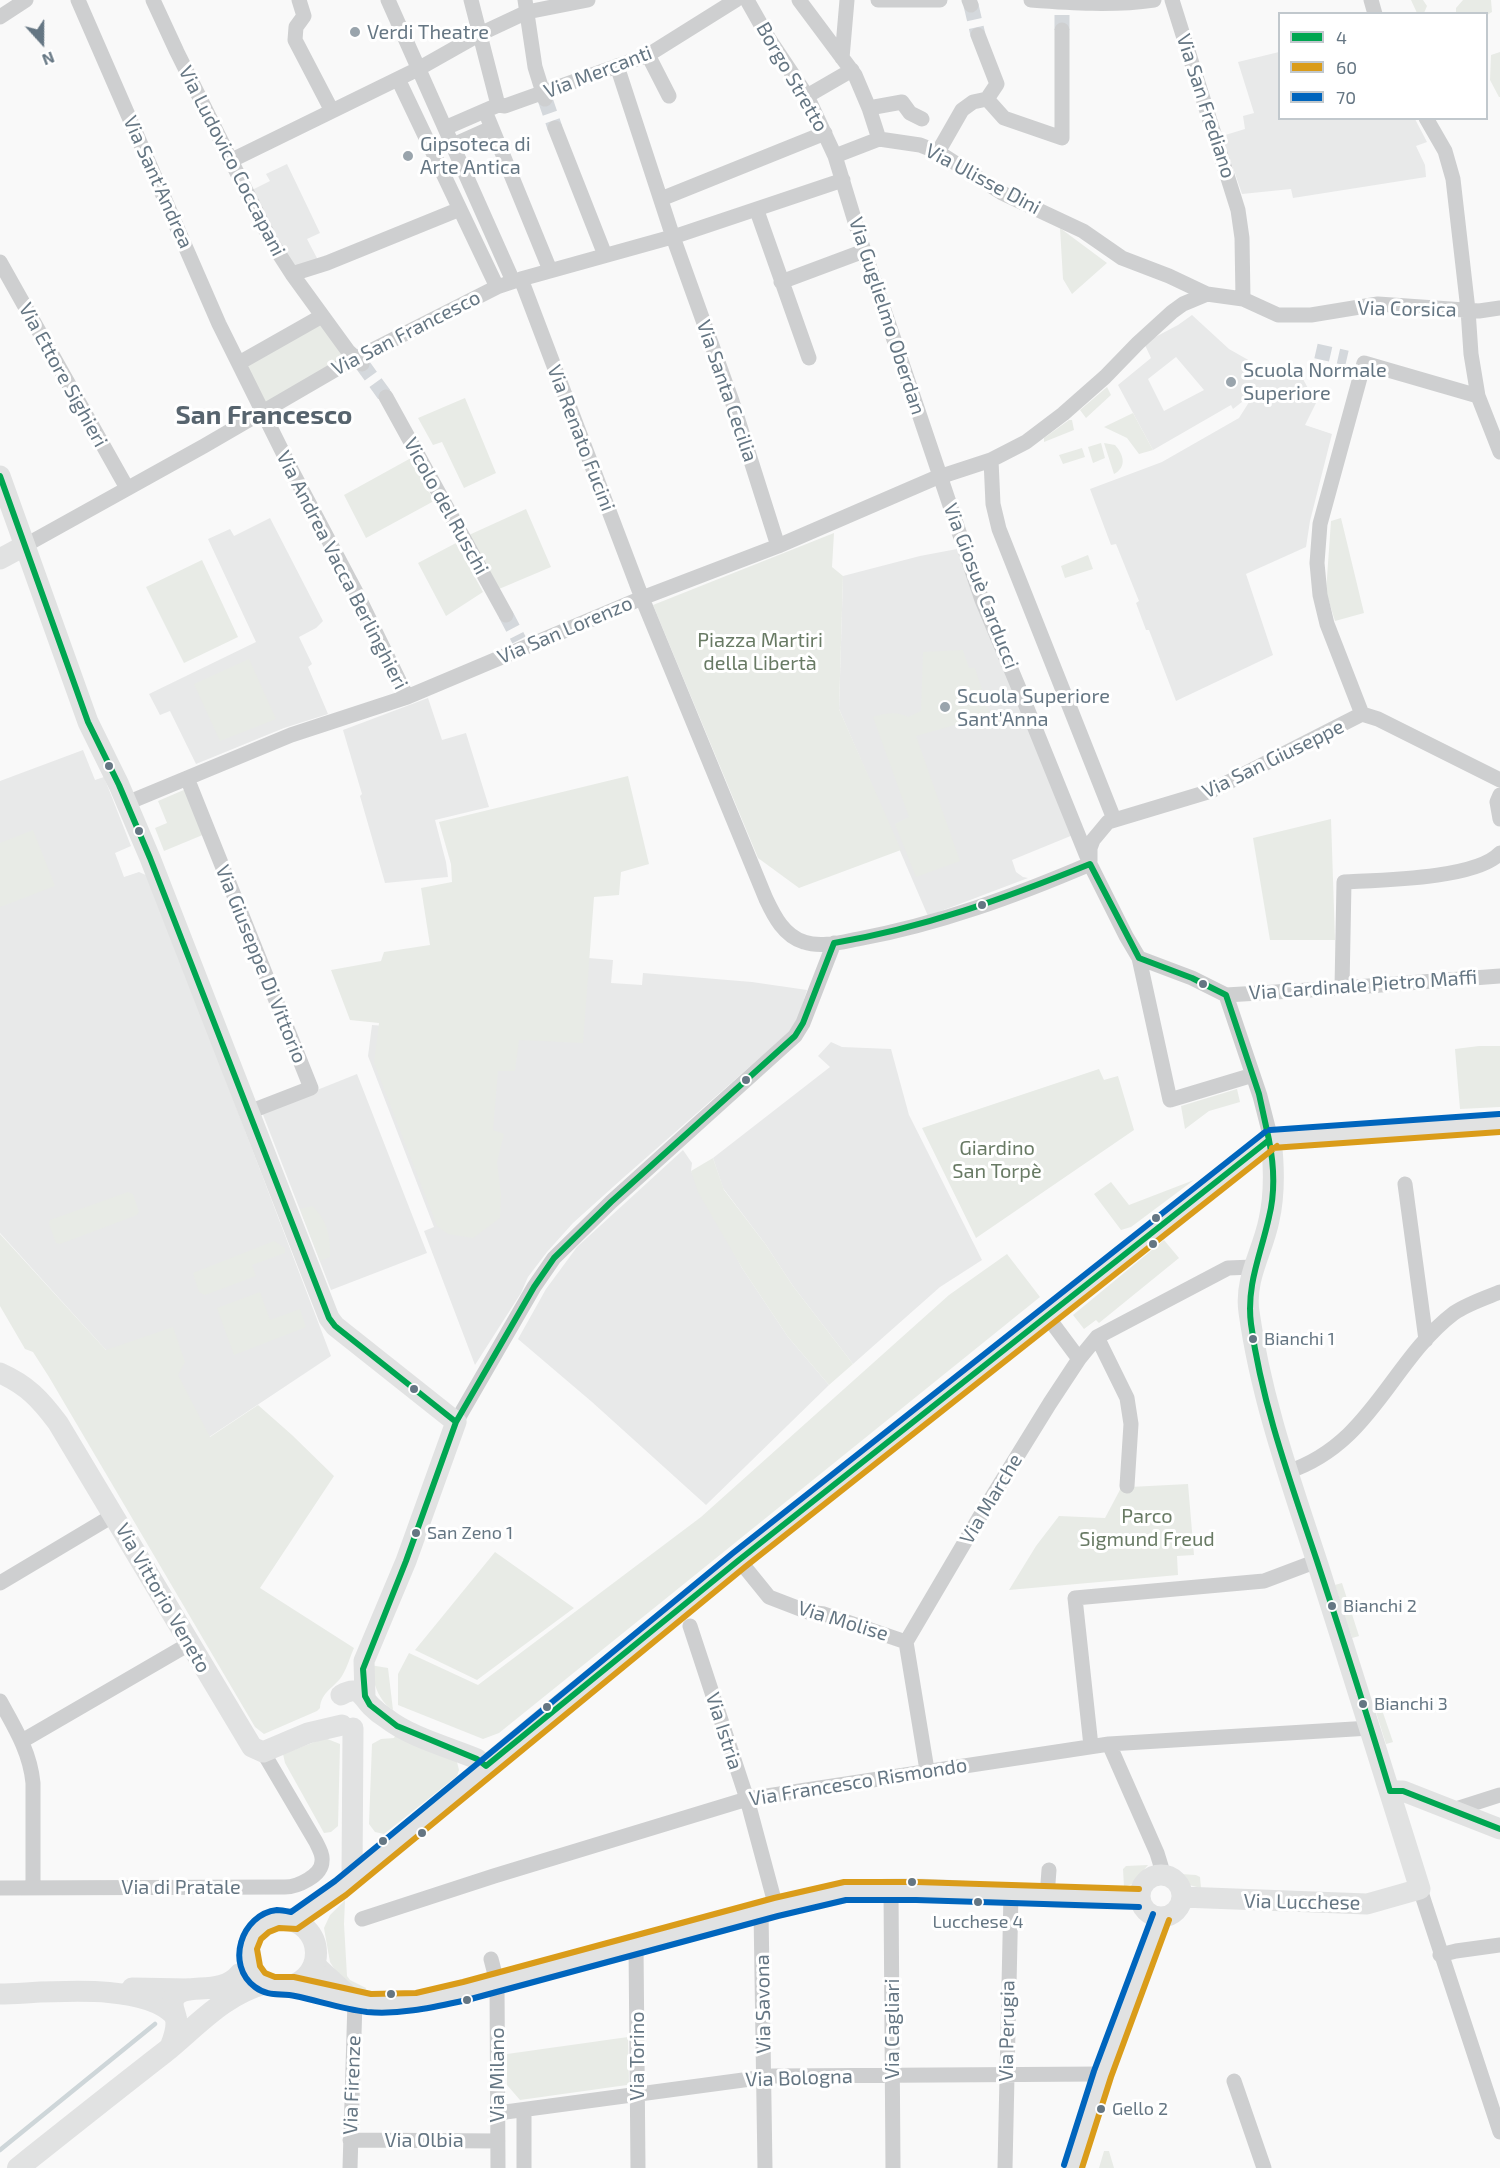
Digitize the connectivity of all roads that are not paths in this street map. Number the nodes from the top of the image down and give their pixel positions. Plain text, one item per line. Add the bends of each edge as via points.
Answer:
1 (26, 0) edge
2 (78, 0) edge
3 (153, 0) edge
4 (299, 0) edge
5 (388, 0) edge
6 (471, 0) edge
7 (588, 0) edge
8 (736, 0) edge
9 (747, 0) edge
10 (799, 0) edge
11 (847, 0) edge
12 (878, 0) edge
13 (940, 0) edge
14 (1031, 0) edge
15 (1154, 0) edge
16 (1172, 1) edge
17 (1062, 4) edge
18 (526, 6) edge
19 (0, 17) edge
20 (1062, 30) tunnel mouth
21 (480, 34) junction
22 (978, 35) tunnel mouth
23 (648, 55) junction
24 (847, 64) junction
25 (617, 66) junction
26 (418, 69) junction
27 (398, 79) junction
28 (544, 96) junction
29 (669, 96) dead end
30 (807, 96) junction
31 (987, 99) junction
32 (491, 108) junction
33 (869, 108) junction
34 (332, 111) junction
35 (922, 119) dead end
36 (1427, 120) edge
37 (445, 128) junction
38 (491, 128) junction
39 (555, 128) tunnel mouth
40 (825, 133) junction
41 (879, 139) junction
42 (453, 145) junction
43 (938, 152) junction
44 (835, 156) junction
45 (230, 161) junction
46 (843, 180) junction
47 (661, 199) junction
48 (460, 209) junction
49 (757, 211) junction
50 (673, 237) junction
51 (864, 251) junction
52 (605, 255) junction
53 (0, 262) edge
54 (550, 270) junction
55 (292, 274) junction
56 (4, 280) edge
57 (517, 280) junction
58 (781, 282) junction
59 (497, 287) junction
60 (1207, 294) junction
61 (1243, 299) junction
62 (1500, 308) edge
63 (1468, 310) junction
64 (322, 316) junction
65 (808, 358) dead end
66 (358, 361) junction
67 (239, 363) junction
68 (1478, 396) junction
69 (386, 397) tunnel mouth
70 (263, 411) junction
71 (1500, 452) edge
72 (997, 457) junction
73 (0, 476) edge
74 (940, 476) junction
75 (127, 488) junction
76 (24, 546) junction
77 (778, 546) junction
78 (0, 559) edge
79 (642, 598) junction
80 (506, 615) tunnel mouth
81 (407, 697) junction
82 (1362, 714) junction
83 (188, 778) junction
84 (1500, 780) edge
85 (1500, 795) edge
86 (127, 803) junction
87 (1114, 819) junction
88 (1500, 819) edge
89 (1500, 854) edge
90 (1090, 864) junction
91 (834, 943) junction
92 (1139, 957) junction
93 (1500, 975) edge
94 (1342, 988) junction
95 (1226, 994) junction
96 (1253, 1075) junction
97 (249, 1112) junction
98 (1500, 1123) edge
99 (1270, 1139) junction
100 (1405, 1184) dead end
101 (1253, 1268) junction
102 (1500, 1292) edge
103 (1047, 1316) junction
104 (1097, 1337) junction
105 (1426, 1340) junction
106 (1079, 1359) junction
107 (0, 1373) edge
108 (456, 1422) junction
109 (1287, 1472) junction
110 (1127, 1486) dead end
111 (114, 1515) junction
112 (739, 1560) junction
113 (1317, 1561) junction
114 (0, 1583) edge
115 (690, 1626) dead end
116 (906, 1642) junction
117 (189, 1644) junction
118 (363, 1669) junction
119 (367, 1700) junction
120 (0, 1701) edge
121 (342, 1714) junction
122 (1370, 1728) junction
123 (22, 1741) junction
124 (1109, 1744) junction
125 (1091, 1746) junction
126 (263, 1752) junction
127 (486, 1766) junction
128 (927, 1770) junction
129 (1390, 1791) junction
130 (1500, 1795) edge
131 (747, 1799) junction
132 (1453, 1810) junction
133 (1500, 1829) edge
134 (312, 1835) joint
135 (1049, 1870) dead end
136 (1160, 1875) junction
137 (346, 1883) junction
138 (0, 1888) edge
139 (33, 1888) junction
140 (1420, 1889) junction
141 (891, 1890) junction
142 (1011, 1894) junction
143 (1047, 1896) junction
144 (1139, 1898) junction
145 (1182, 1898) junction
146 (769, 1909) junction
147 (1161, 1917) junction
148 (362, 1919) dead end
149 (293, 1921) junction
150 (311, 1935) junction
151 (636, 1945) junction
152 (1500, 1946) edge
153 (1440, 1955) junction
154 (248, 1956) junction
155 (491, 1959) dead end
156 (314, 1964) junction
157 (497, 1982) junction
158 (266, 1983) junction
159 (292, 1986) junction
160 (188, 1989) junction
161 (106, 1992) junction
162 (0, 1994) edge
163 (355, 2001) junction
164 (176, 2016) junction
165 (200, 2021) junction
166 (171, 2046) junction
167 (1102, 2073) junction
168 (892, 2074) junction
169 (1006, 2074) junction
170 (764, 2077) junction
171 (1234, 2081) dead end
172 (637, 2095) junction
173 (524, 2110) junction
174 (498, 2113) junction
175 (1499, 2124) edge
176 (350, 2140) junction
177 (498, 2141) junction
178 (18, 2168) edge
179 (350, 2168) edge
180 (498, 2168) edge
181 (524, 2168) edge
182 (638, 2168) edge
183 (765, 2168) edge
184 (893, 2168) edge
185 (1005, 2168) edge
186 (1073, 2168) edge
187 (1264, 2168) edge

1 - 19 street
2 - 67 street, Via Sant'Andrea
3 - 45 street, Via Ludovico Coccapani
4 - 34 street via 304,16 296,27 295,40
5 - 26 street, Via Renato Fucini
6 - 21 street
7 - 18 street
8 - 23 street, Via Mercanti
9 - 30 street, Borgo Stretto
10 - 24 street
11 - 24 street
12 - 13 street
14 - 17 street
15 - 17 street
16 - 61 street, Via San Frediano via 1239,210
18 - 21 street
18 - 28 street
20 - 31 street via 1062,138 1004,118
21 - 26 street
21 - 32 street
22 - 31 street via 997,84
23 - 25 street, Via Mercanti
23 - 29 street
24 - 30 street
24 - 33 street
25 - 28 street, Via Mercanti
25 - 47 street, Via Santa Cecilia
26 - 27 street
26 - 37 street, Via Renato Fucini
27 - 34 street
27 - 48 street
28 - 32 street, Via Mercanti
30 - 40 street, Borgo Stretto
31 - 43 street via 962,110
32 - 37 street, Via Mercanti
32 - 38 street
33 - 35 street via 902,102 910,113
33 - 41 street
34 - 45 street
36 - 63 street via 1449,162 1453,179
37 - 42 street, Via Renato Fucini
38 - 42 street
38 - 54 street
39 - 52 street
40 - 44 street, Borgo Stretto
40 - 47 street
41 - 43 street, Via Ulisse Dini
41 - 44 street, Via Ulisse Dini
42 - 57 street, Via Renato Fucini
43 - 60 street, Via Ulisse Dini via 1002,193 1083,231 1122,258
44 - 46 street, Via Guglielmo Oberdan
45 - 55 street, Via Ludovico Coccapani
46 - 49 street, Via San Francesco
46 - 51 street, Via Guglielmo Oberdan
47 - 50 street, Via Santa Cecilia
48 - 55 street
48 - 59 street
49 - 50 street, Via San Francesco
49 - 58 street
50 - 52 street, Via San Francesco
50 - 77 street, Via Santa Cecilia via 732,400
51 - 58 street
51 - 74 street, Via Guglielmo Oberdan
52 - 54 street, Via San Francesco
53 - 56 street, Via Ettore Sighieri
54 - 57 street, Via San Francesco
55 - 64 street, Via Ludovico Coccapani
56 - 75 street, Via Ettore Sighieri
57 - 59 street, Via San Francesco
57 - 79 street, Via Renato Fucini
58 - 65 street
59 - 66 street, Via San Francesco
60 - 61 street
60 - 72 street, Via San Lorenzo via 1172,312 1063,414 1026,442
61 - 63 street, Via Corsica via 1278,315 1311,315 1378,304
62 - 63 street, Via Corsica
63 - 68 street
64 - 66 street, Via Ludovico Coccapani
64 - 67 street
66 - 70 street, Via San Francesco
67 - 70 street, Via Sant'Andrea
68 - 71 street
68 - 82 street via 1364,363 1320,524 1317,563 1327,624
69 - 80 street, Vicolo del Ruschi
70 - 75 street, Via San Francesco
70 - 81 street, Via Andrea Vacca Berlinghieri
72 - 74 street, Via San Lorenzo
72 - 87 street via 993,504 999,529
73 - 76 street
74 - 77 street, Via San Lorenzo
74 - 90 street, Via Giosuè Carducci via 982,600
75 - 76 street, Via San Francesco
76 - 78 street, Via San Francesco
76 - 86 street via 88,722
77 - 79 street, Via San Lorenzo
79 - 81 street, Via San Lorenzo via 521,644
79 - 91 street via 773,914 792,936 813,945
81 - 83 street, Via San Lorenzo via 291,735
82 - 84 street via 1378,718
82 - 87 street, Via San Giuseppe via 1212,791
83 - 86 street, Via San Lorenzo
83 - 97 street, Via Giuseppe Di Vittorio via 311,1088
85 - 88 street
86 - 97 street
87 - 90 street via 1093,840
89 - 94 street via 1458,871 1344,882
90 - 91 street via 957,916
90 - 92 street, Via Giosuè Carducci
91 - 108 street via 795,1036 554,1258
92 - 95 street
92 - 96 street, Via Giosuè Carducci via 1170,1100
93 - 94 street, Via Cardinale Pietro Maffi
94 - 95 street, Via Cardinale Pietro Maffi
95 - 96 street
96 - 99 street
97 - 108 street via 331,1323
98 - 99 main road
99 - 101 street via 1271,1208
99 - 103 main road
100 - 105 street
101 - 104 street via 1228,1268
101 - 109 street via 1247,1298 1250,1318
102 - 105 street via 1458,1310
103 - 106 street
103 - 112 main road
104 - 106 street, Via Marche
104 - 110 street via 1127,1398 1131,1424
105 - 109 street via 1347,1437 1318,1459
106 - 116 street, Via Marche
107 - 111 street, Via Vittorio Veneto via 25,1386 45,1406
108 - 118 street
109 - 113 street
111 - 114 street
111 - 117 street, Via Vittorio Veneto
112 - 116 street, Via Molise via 769,1597
112 - 127 main road
113 - 122 street
113 - 125 street via 1264,1581 1075,1598
115 - 131 street, Via Istria
116 - 128 street, Via Molise
117 - 123 street
117 - 126 street, Via Vittorio Veneto via 248,1742
118 - 119 street
118 - 121 street
119 - 121 street via 355,1691
119 - 121 street via 367,1720
119 - 127 street via 397,1726
120 - 123 street
121 - 126 street
121 - 137 street
122 - 124 street, Via Francesco Rismondo
122 - 129 street
123 - 139 street via 33,1783
124 - 125 street, Via Francesco Rismondo
124 - 136 street via 1157,1852
125 - 128 street, Via Francesco Rismondo
126 - 134 street, Via Vittorio Veneto
127 - 137 main road
128 - 131 street, Via Francesco Rismondo
129 - 132 street via 1402,1791
129 - 140 street
130 - 132 street
131 - 146 street, Via Istria
131 - 148 street, Via Francesco Rismondo
132 - 133 street
134 - 139 street, Via di Pratale via 322,1865 313,1876 291,1887
135 - 143 street
136 - 144 street via 1147,1881
136 - 145 street via 1173,1879
137 - 149 main road
137 - 150 main road
138 - 139 street, Via di Pratale
140 - 145 street, Via Lucchese via 1367,1904
140 - 153 street
141 - 142 street
141 - 146 street via 845,1891
141 - 168 street, Via Cagliari
142 - 143 street
142 - 169 street, Via Perugia
143 - 144 street
144 - 147 street via 1148,1914
145 - 147 street via 1175,1912
146 - 151 street
146 - 170 street, Via Savona
147 - 167 street
149 - 150 main road
149 - 154 main road via 275,1920 262,1926 251,1939
150 - 156 main road via 316,1948
151 - 157 street
151 - 172 street, Via Torino
152 - 153 street
153 - 175 street
154 - 158 main road via 254,1973
154 - 160 main road via 239,1975 230,1983 215,1989
155 - 157 street, Via Milano
156 - 159 main road via 306,1978
156 - 163 street
157 - 163 street via 417,2002
157 - 174 street, Via Milano
158 - 159 main road via 282,1988
158 - 165 main road via 224,2001
159 - 163 street
160 - 161 street
160 - 164 main road via 174,1998 172,2008
161 - 162 street
161 - 164 street via 154,2000
163 - 176 street, Via Firenze
164 - 165 main road via 186,2024
164 - 166 main road
165 - 166 main road
166 - 178 main road
167 - 169 street, Via Bologna
167 - 186 street
168 - 169 street, Via Bologna
168 - 170 street, Via Bologna
168 - 184 street, Via Cagliari
169 - 185 street, Via Perugia
170 - 172 street, Via Bologna
170 - 183 street, Via Savona
171 - 187 street
172 - 173 street, Via Bologna
172 - 182 street, Via Torino
173 - 174 street, Via Bologna
173 - 181 street, Via Milano
174 - 177 street, Via Milano
176 - 177 street, Via Olbia
176 - 179 street, Via Firenze
177 - 180 street, Via Milano

